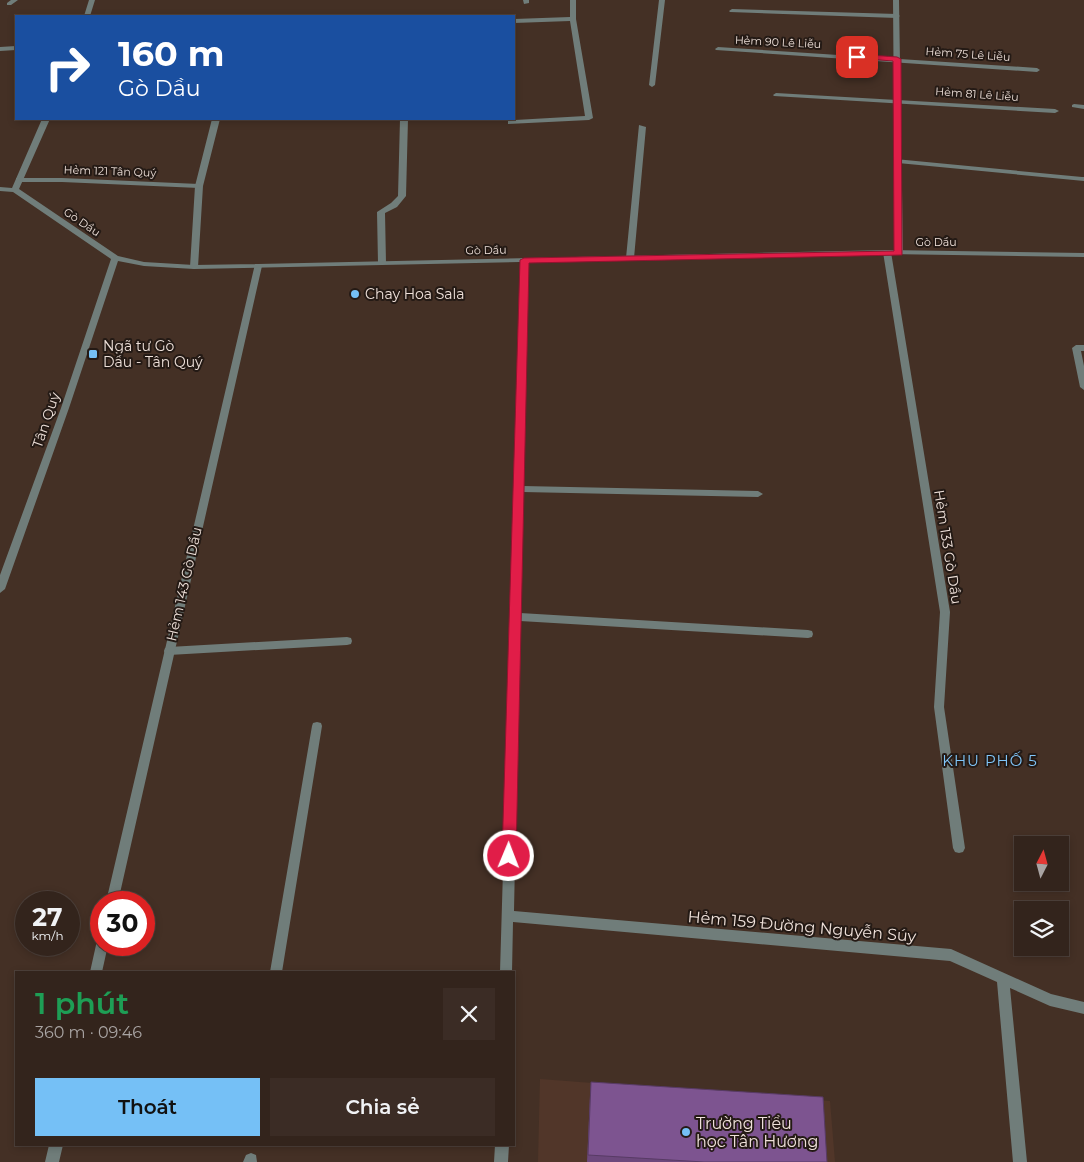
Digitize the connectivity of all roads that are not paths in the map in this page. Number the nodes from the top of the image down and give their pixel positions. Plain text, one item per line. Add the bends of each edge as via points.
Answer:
1 (92, 0) edge
2 (573, 0) edge
3 (662, 0) edge
4 (896, 0) edge
5 (732, 11) dead end
6 (87, 15) edge
7 (897, 16) junction
8 (573, 19) junction
9 (515, 21) edge
10 (15, 48) edge
11 (0, 49) edge
12 (718, 49) dead end
13 (897, 59) junction
14 (1037, 70) dead end
15 (652, 85) dead end
16 (776, 95) dead end
17 (897, 100) junction
18 (1074, 106) dead end
19 (1084, 107) edge
20 (1055, 111) dead end
21 (46, 120) edge
22 (216, 120) edge
23 (404, 120) edge
24 (511, 120) edge
25 (642, 127) dead end
26 (898, 162) junction
27 (1082, 179) dead end
28 (19, 180) junction
29 (199, 186) junction
30 (0, 190) edge
31 (15, 190) junction
32 (887, 252) junction
33 (899, 254) junction
34 (1084, 255) edge
35 (115, 258) junction
36 (630, 258) junction
37 (524, 260) junction
38 (382, 263) junction
39 (194, 266) junction
40 (258, 266) junction
41 (1084, 348) edge
42 (1084, 387) edge
43 (518, 489) junction
44 (758, 494) dead end
45 (0, 589) edge
46 (515, 617) junction
47 (808, 634) dead end
48 (347, 641) dead end
49 (169, 651) junction
50 (317, 726) dead end
51 (959, 848) dead end
52 (114, 891) edge
53 (508, 916) junction
54 (100, 956) edge
55 (96, 971) edge
56 (276, 971) edge
57 (506, 971) edge
58 (1003, 979) junction
59 (1084, 1008) edge
60 (56, 1146) edge
61 (502, 1146) edge
62 (52, 1162) edge
63 (501, 1162) edge
64 (1020, 1162) edge

1 - 6 street
2 - 8 street
3 - 15 street
4 - 7 street
5 - 7 street
7 - 13 street
8 - 9 street
8 - 24 street via 589,118
10 - 11 street
12 - 13 street, Hẻm 90 Lê Liễu
13 - 14 street, Hẻm 75 Lê Liễu
13 - 17 street
16 - 17 street, Hẻm 81 Lê Liễu
17 - 20 street, Hẻm 81 Lê Liễu
17 - 26 street
18 - 19 street
21 - 28 street
22 - 29 street
23 - 38 street via 402,196 381,212
25 - 36 street
26 - 27 street
26 - 33 street
28 - 29 street, Hẻm 121 Tân Quý
28 - 31 street
29 - 39 street
30 - 31 street
31 - 35 street, Gò Dầu
32 - 33 street, Gò Dầu
32 - 36 street, Gò Dầu
32 - 51 street, Hẻm 133 Gò Dầu via 945,612 939,707
33 - 34 street, Gò Dầu
35 - 39 street, Gò Dầu via 144,264
35 - 45 street, Tân Quý
36 - 37 street, Gò Dầu
37 - 38 street, Gò Dầu
37 - 43 street
38 - 40 street, Gò Dầu
39 - 40 street, Gò Dầu
40 - 49 street, Hẻm 143 Gò Dầu
41 - 42 street via 1076,348
43 - 44 street
43 - 46 street
46 - 47 street
46 - 53 street
48 - 49 street
49 - 52 street, Hẻm 143 Gò Dầu
50 - 56 street
53 - 57 street
53 - 58 street, Hẻm 159 Đường Nguyễn Súy via 951,955
54 - 55 street
58 - 59 street, Hẻm 159 Đường Nguyễn Súy via 1050,1000
58 - 64 street
60 - 62 street
61 - 63 street

